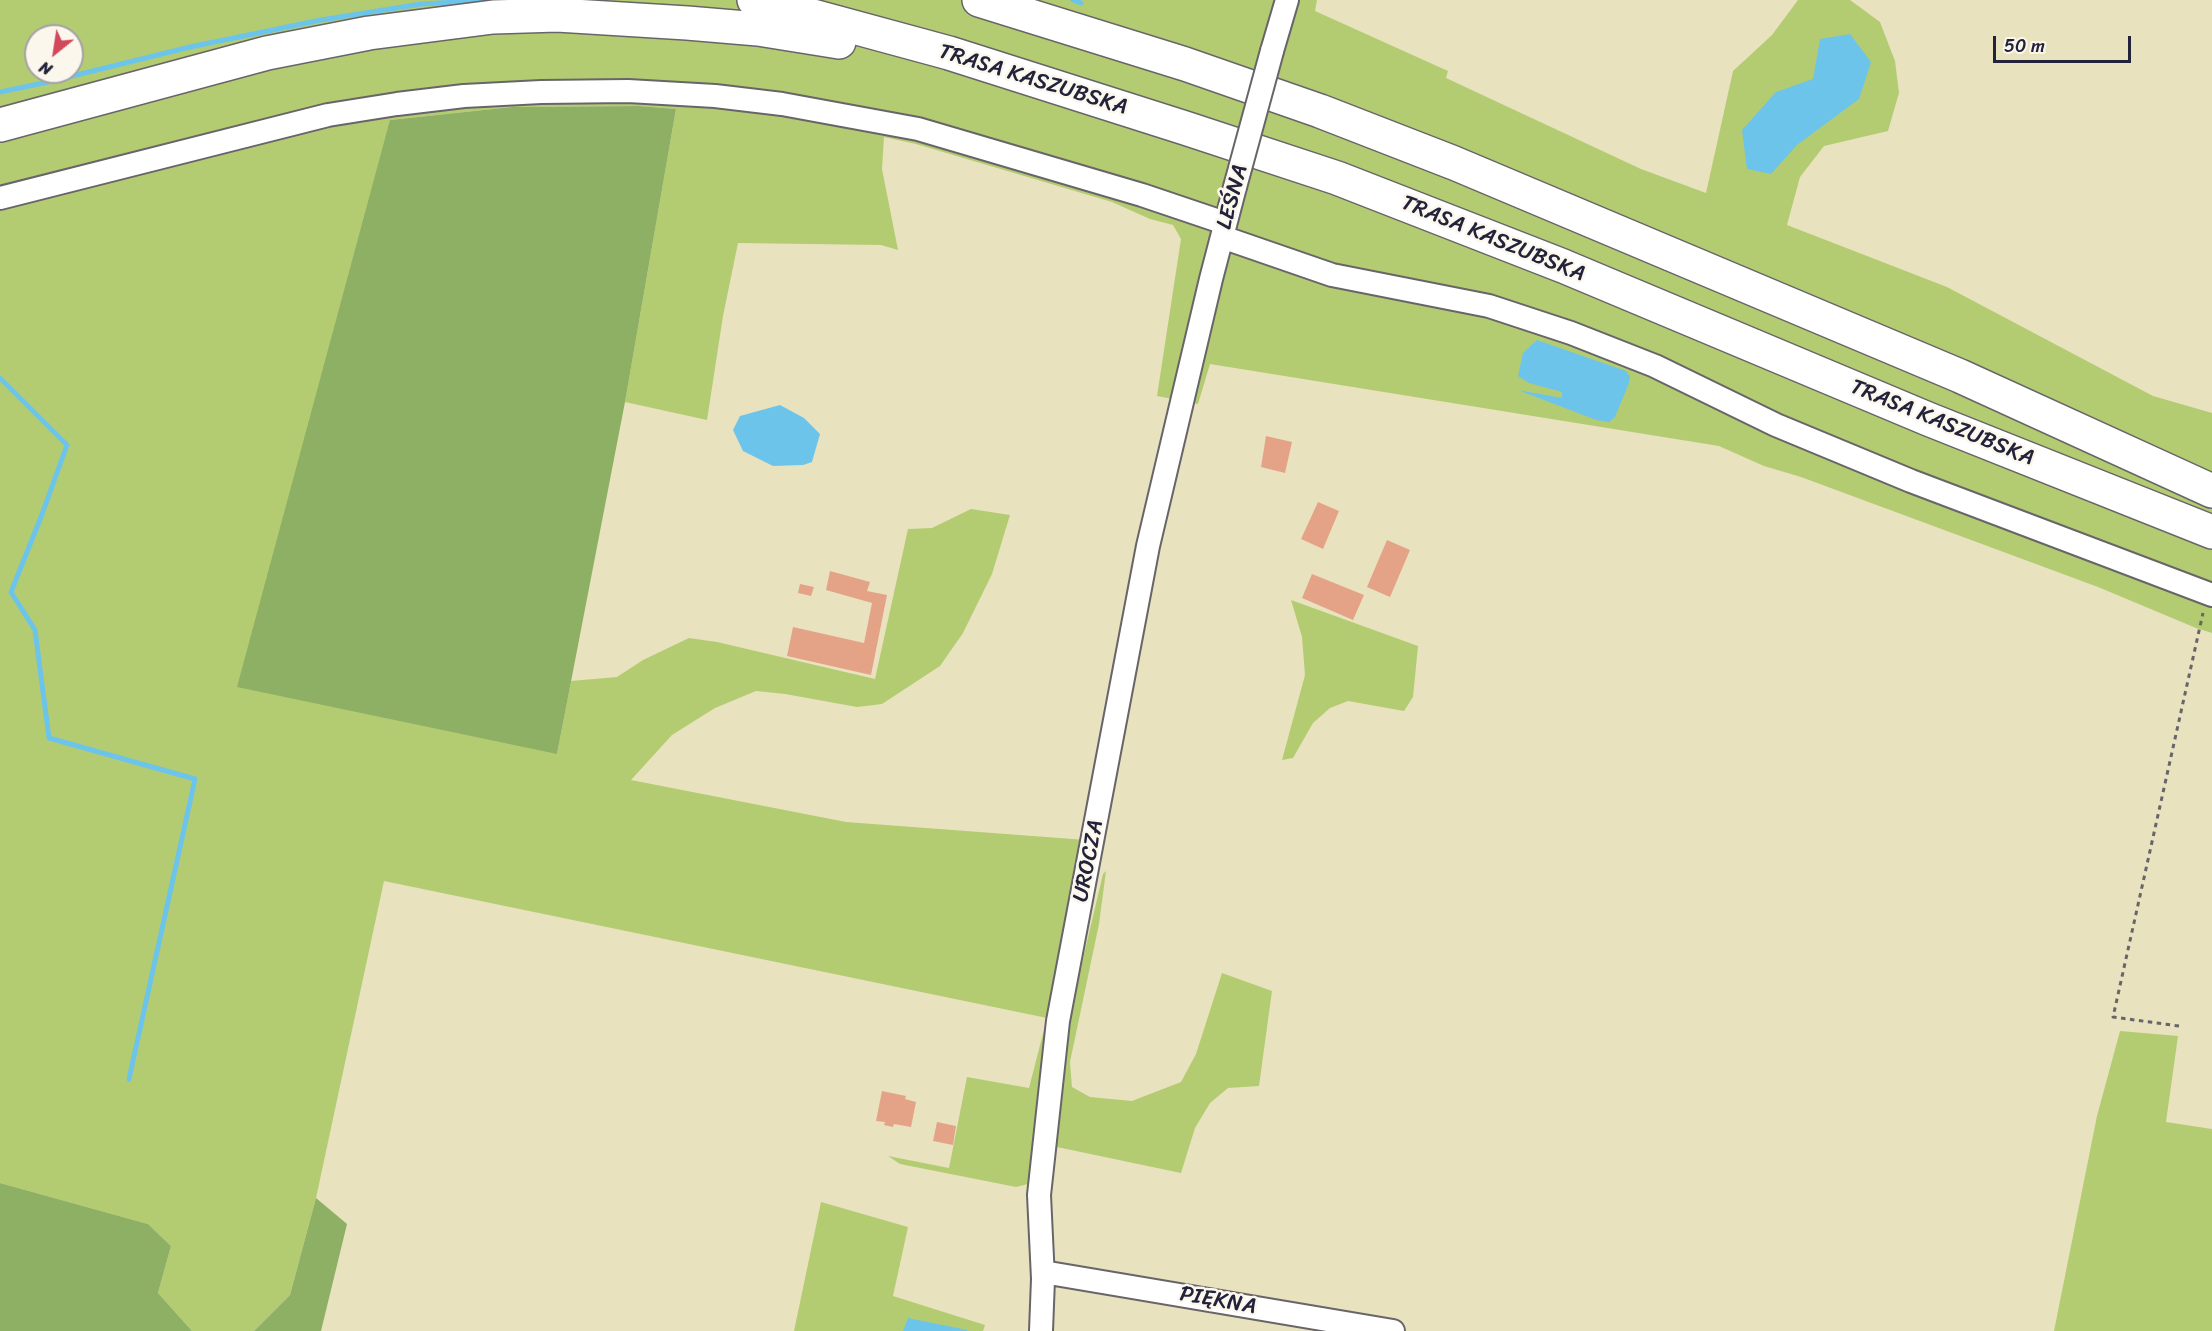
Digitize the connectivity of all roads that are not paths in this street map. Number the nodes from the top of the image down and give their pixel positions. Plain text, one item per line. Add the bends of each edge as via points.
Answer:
1 (754, 0) edge
2 (979, 0) edge
3 (1287, 0) edge
4 (1038, 82) junction
5 (0, 125) edge
6 (0, 198) edge
7 (1224, 230) junction
8 (1182, 396) joint
9 (2212, 491) edge
10 (2212, 532) edge
11 (2210, 594) edge
12 (1042, 1272) junction
13 (1041, 1331) edge
14 (1393, 1331) edge

1 - 4 highway, TRASA KASZUBSKA via 938,50
2 - 9 highway, TRASA KASZUBSKA via 1219,76 1454,163 1950,372
3 - 7 street, LEŚNA, bridge
4 - 5 highway via 758,29 557,15 493,16 267,52
4 - 10 highway, TRASA KASZUBSKA via 1337,178 1450,221
6 - 7 street via 328,115 464,96 628,91 782,104 918,129 1131,192
7 - 8 street, LEŚNA
7 - 11 street via 1332,275 1489,306 1571,333 1655,366 1776,426
8 - 12 street, UROCZA via 1148,546 1058,1021 1039,1195
12 - 13 street, UROCZA
12 - 14 street, PIĘKNA

